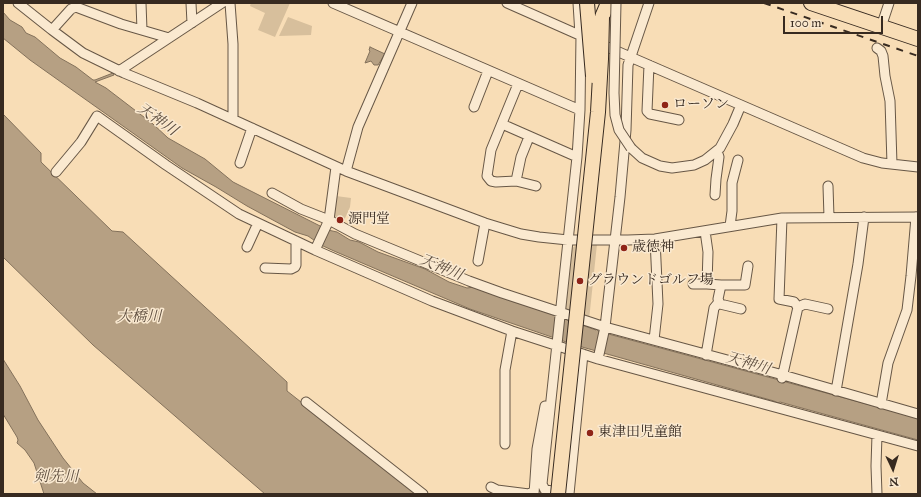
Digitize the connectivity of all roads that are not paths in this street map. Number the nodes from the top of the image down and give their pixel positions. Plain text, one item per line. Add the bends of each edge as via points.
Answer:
1 (18, 3) edge
2 (141, 3) edge
3 (192, 3) edge
4 (222, 3) edge
5 (230, 3) edge
6 (333, 3) edge
7 (412, 3) edge
8 (507, 3) edge
9 (532, 3) edge
10 (578, 3) edge
11 (587, 3) edge
12 (608, 3) edge
13 (616, 3) edge
14 (649, 3) edge
15 (811, 3) edge
16 (889, 3) edge
17 (601, 10) edge
18 (529, 12) junction
19 (192, 23) junction
20 (881, 26) junction
21 (52, 30) junction
22 (142, 30) junction
23 (399, 32) junction
24 (581, 35) junction
25 (169, 38) junction
26 (918, 39) edge
27 (877, 48) dead end
28 (630, 56) junction
29 (649, 65) junction
30 (119, 71) junction
31 (488, 71) junction
32 (518, 84) junction
33 (741, 105) junction
34 (474, 107) dead end
35 (580, 110) junction
36 (233, 119) junction
37 (679, 120) dead end
38 (502, 124) junction
39 (252, 128) junction
40 (530, 137) junction
41 (717, 151) junction
42 (577, 157) junction
43 (738, 160) dead end
44 (240, 163) dead end
45 (892, 164) junction
46 (593, 165) junction
47 (336, 167) junction
48 (918, 167) edge
49 (56, 172) dead end
50 (346, 172) junction
51 (516, 181) junction
52 (536, 186) dead end
53 (828, 186) dead end
54 (272, 193) dead end
55 (715, 195) dead end
56 (829, 217) junction
57 (864, 217) junction
58 (917, 217) edge
59 (782, 218) junction
60 (329, 221) junction
61 (258, 223) junction
62 (485, 223) junction
63 (730, 226) junction
64 (705, 231) junction
65 (655, 239) junction
66 (568, 240) junction
67 (296, 241) junction
68 (615, 241) junction
69 (247, 247) dead end
70 (315, 249) junction
71 (478, 261) dead end
72 (748, 266) dead end
73 (265, 268) dead end
74 (693, 284) dead end
75 (707, 284) junction
76 (721, 285) junction
77 (719, 302) junction
78 (798, 307) junction
79 (741, 309) dead end
80 (828, 309) dead end
81 (560, 314) junction
82 (604, 328) junction
83 (512, 331) junction
84 (654, 340) junction
85 (556, 344) junction
86 (584, 354) junction
87 (706, 355) junction
88 (599, 357) junction
89 (783, 377) junction
90 (552, 390) junction
91 (836, 391) junction
92 (306, 402) dead end
93 (881, 404) junction
94 (918, 414) edge
95 (877, 435) junction
96 (505, 444) dead end
97 (918, 446) edge
98 (542, 482) junction
99 (491, 487) dead end
100 (536, 493) edge
101 (423, 494) edge
102 (565, 494) edge
103 (877, 494) edge

1 - 21 street
2 - 22 street
3 - 19 street
4 - 19 street
5 - 36 street
6 - 23 street
7 - 23 street
8 - 18 street
9 - 18 street
10 - 24 street
11 - 46 highway, bridge via 593,82
12 - 17 highway
13 - 41 street, bridge via 615,115 619,130 631,148 642,158 672,168 694,165
14 - 28 street
15 - 20 highway
16 - 20 street
17 - 46 highway, bridge via 601,59
18 - 24 street
19 - 25 street
20 - 26 highway
21 - 22 street via 71,9 76,7
21 - 30 street via 82,53
22 - 25 street
23 - 31 street
23 - 50 street via 358,127
24 - 28 street
24 - 35 street
25 - 30 street
27 - 45 street via 883,56 890,101
28 - 29 street
28 - 68 street
29 - 33 street
29 - 37 street via 647,111 650,114
30 - 36 street
31 - 32 street
31 - 34 street
32 - 35 street
32 - 38 street
33 - 41 street
33 - 45 street via 863,158
35 - 42 street
36 - 39 street
38 - 40 street
38 - 51 street via 491,150 487,176 496,182
39 - 44 street
39 - 47 street
40 - 42 street
40 - 51 street via 521,157
41 - 55 street via 719,157
42 - 66 street
43 - 63 street via 732,183
45 - 48 street
46 - 102 highway, bridge
47 - 50 street
47 - 60 street
49 - 61 street via 81,142 97,116 239,214
50 - 62 street
51 - 52 street
53 - 56 street
54 - 60 street
56 - 57 street
56 - 59 street
57 - 58 street
57 - 91 street
58 - 93 street via 907,310 888,363
59 - 63 street
59 - 78 street via 779,299 794,302
60 - 70 street
60 - 81 street via 468,281
61 - 67 street
61 - 69 street
62 - 66 street via 521,234
62 - 71 street
63 - 64 street
64 - 65 street
64 - 75 street via 708,252
65 - 68 street
65 - 84 street via 658,296
66 - 68 street
66 - 81 street
67 - 70 street
67 - 73 street via 294,267
68 - 82 street
70 - 83 street via 432,301
72 - 76 street via 745,285
74 - 75 street
75 - 76 street
76 - 77 street
77 - 79 street
77 - 87 street via 714,308
78 - 80 street via 805,304
78 - 89 street
81 - 82 street
81 - 85 street
82 - 84 street
82 - 88 street
83 - 85 street
83 - 96 street via 505,370
84 - 87 street
85 - 86 street
85 - 90 street
86 - 88 street
86 - 102 street
87 - 89 street
88 - 95 street
89 - 91 street
90 - 98 street
90 - 100 street via 547,392 537,449
91 - 93 street
92 - 101 street
93 - 94 street
95 - 97 street
95 - 103 street
98 - 100 street
98 - 102 street via 545,490
99 - 100 street via 498,490

